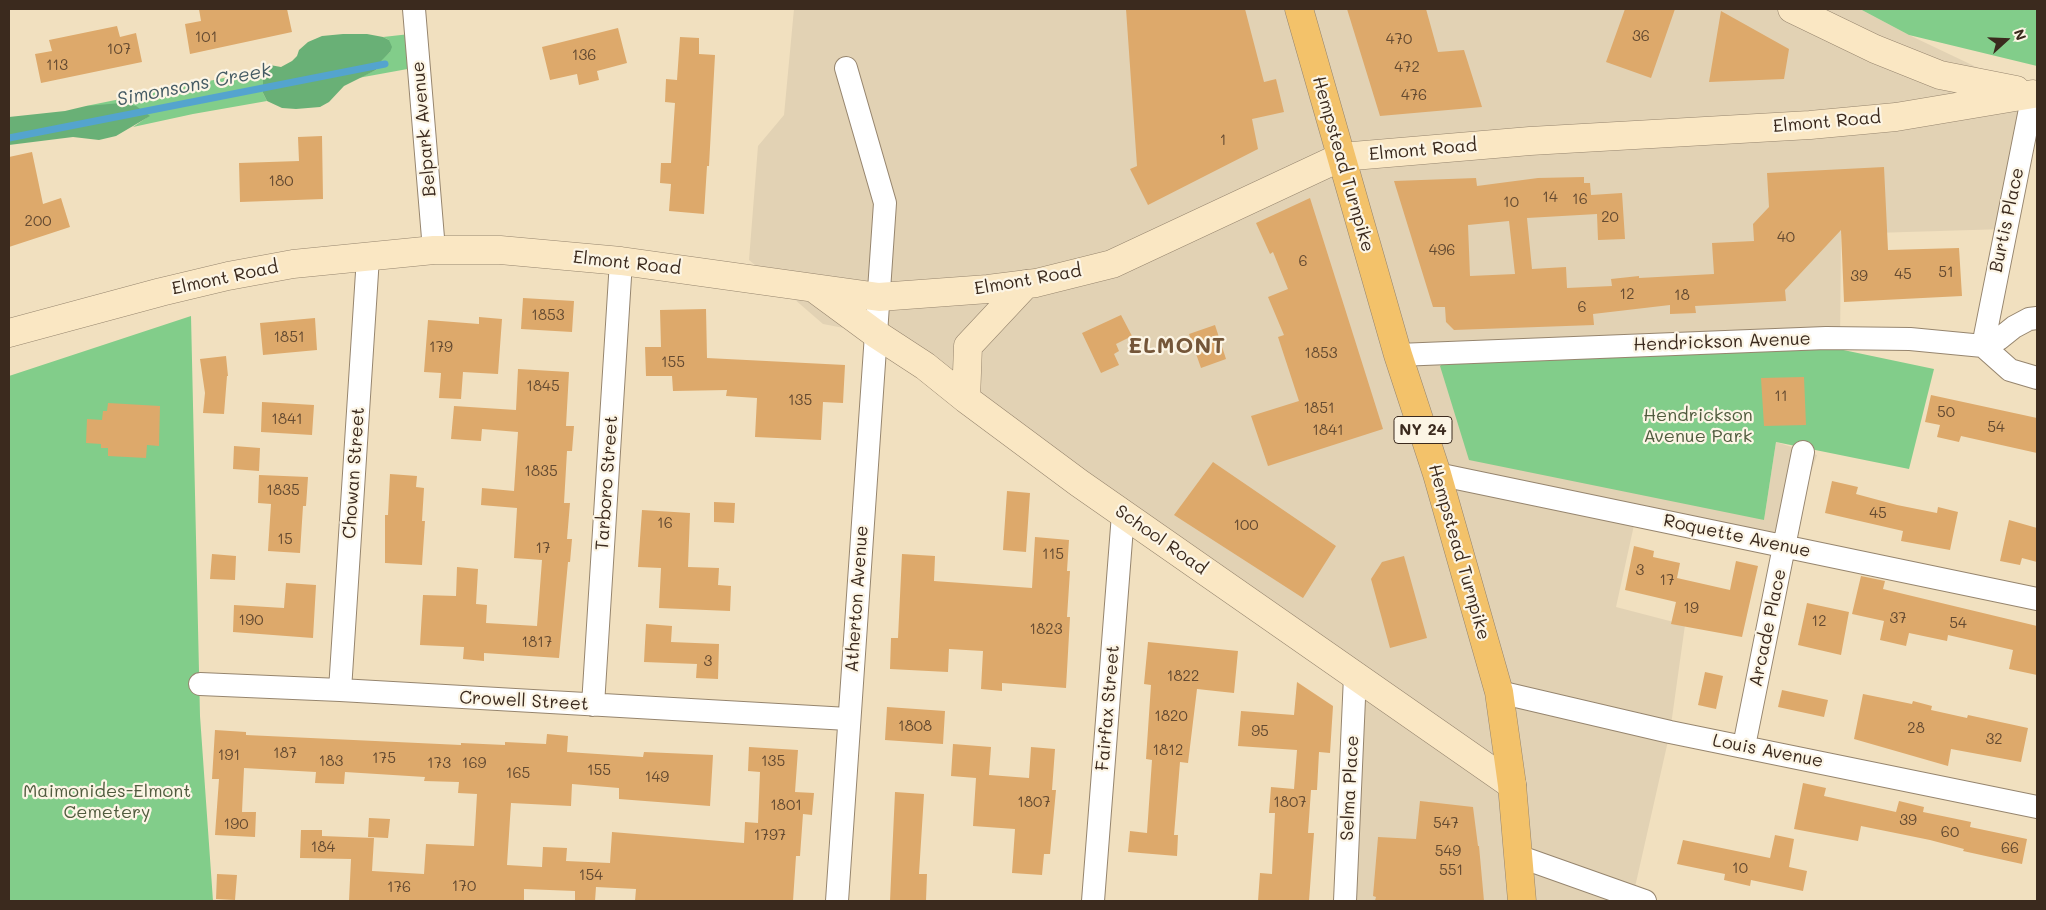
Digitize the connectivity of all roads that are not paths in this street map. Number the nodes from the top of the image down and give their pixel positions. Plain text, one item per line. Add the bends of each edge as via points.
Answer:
1 (414, 9) edge
2 (1299, 9) edge
3 (1792, 9) edge
4 (846, 68) dead end
5 (2035, 93) edge
6 (1340, 157) junction
7 (434, 250) junction
8 (368, 257) junction
9 (621, 261) junction
10 (1026, 284) junction
11 (814, 288) junction
12 (879, 297) junction
13 (2037, 318) edge
14 (9, 333) edge
15 (876, 334) junction
16 (1983, 346) junction
17 (1398, 355) junction
18 (2037, 378) edge
19 (966, 400) junction
20 (1803, 452) dead end
21 (1437, 474) junction
22 (1123, 514) junction
23 (1785, 546) junction
24 (2037, 599) edge
25 (1356, 676) junction
26 (200, 684) dead end
27 (340, 690) junction
28 (1499, 692) junction
29 (593, 705) junction
30 (848, 719) junction
31 (1744, 746) junction
32 (1512, 785) junction
33 (2037, 807) edge
34 (1518, 856) junction
35 (837, 901) edge
36 (1093, 901) edge
37 (1345, 901) edge
38 (1522, 901) edge
39 (1645, 901) edge

1 - 7 street, Belpark Avenue
2 - 6 main road, Hempstead Turnpike / NY 24
3 - 5 main road via 1940,75
4 - 12 street, Atherton Avenue via 885,203
5 - 6 main road, Elmont Road via 1896,117 1810,125 1530,141
5 - 16 street, Burtis Place
6 - 10 main road, Elmont Road via 1112,264
6 - 17 main road, Hempstead Turnpike / NY 24
7 - 8 main road, Elmont Road
7 - 9 main road, Elmont Road via 500,250
8 - 14 main road, Elmont Road via 293,264 228,276
8 - 27 street, Chowan Street
9 - 11 main road, Elmont Road
9 - 29 street, Tarboro Street
10 - 12 main road, Elmont Road via 955,293
10 - 19 main road via 968,346
11 - 12 main road, Elmont Road
11 - 15 main road, School Road
12 - 15 street, Atherton Avenue
13 - 16 street via 2029,319
15 - 19 main road, School Road via 925,366
15 - 30 street, Atherton Avenue
16 - 17 street, Hendrickson Avenue via 1910,339 1826,338
16 - 18 street via 2010,370
17 - 21 main road, Hempstead Turnpike / NY 24
19 - 22 main road, School Road
20 - 23 street, Arcade Place
21 - 23 street, Roquette Avenue
21 - 28 main road, Hempstead Turnpike / NY 24
22 - 25 main road, School Road
22 - 36 street, Fairfax Street
23 - 24 street, Roquette Avenue
23 - 31 street, Arcade Place
25 - 32 main road, School Road
25 - 37 street, Selma Place
26 - 27 street, Crowell Street
27 - 29 street, Crowell Street
28 - 31 street, Louis Avenue
28 - 32 main road, Hempstead Turnpike / NY 24
29 - 30 street, Crowell Street
30 - 35 street, Atherton Avenue
31 - 33 street, Louis Avenue
32 - 34 main road, Hempstead Turnpike / NY 24
34 - 38 main road, Hempstead Turnpike / NY 24
34 - 39 street

